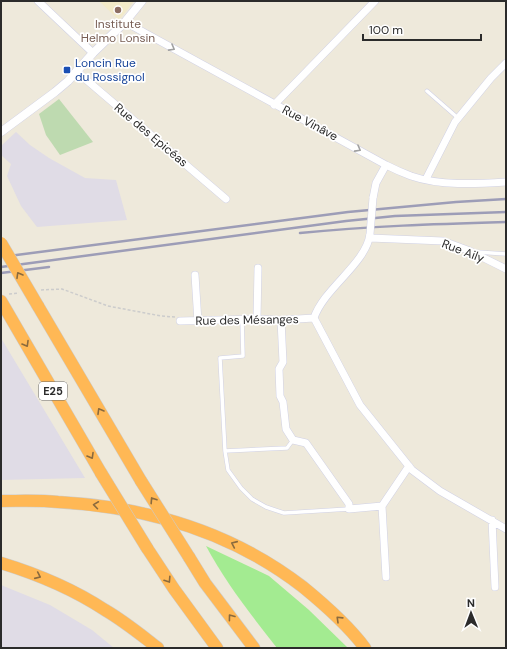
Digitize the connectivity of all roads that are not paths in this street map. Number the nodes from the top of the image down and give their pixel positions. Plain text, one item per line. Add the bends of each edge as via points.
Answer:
1 (38, 1) edge
2 (142, 1) edge
3 (375, 1) edge
4 (125, 22) junction
5 (93, 53) junction
6 (506, 63) edge
7 (76, 71) junction
8 (427, 91) dead end
9 (274, 105) junction
10 (458, 118) junction
11 (1, 132) edge
12 (386, 165) junction
13 (426, 180) junction
14 (506, 182) edge
15 (226, 199) dead end
16 (370, 236) junction
17 (1, 244) edge
18 (470, 252) junction
19 (506, 254) edge
20 (258, 268) dead end
21 (506, 269) edge
22 (195, 275) dead end
23 (5, 302) edge
24 (314, 318) junction
25 (242, 319) junction
26 (257, 319) junction
27 (281, 320) junction
28 (180, 321) road end
29 (198, 322) junction
30 (293, 440) junction
31 (225, 451) junction
32 (409, 466) junction
33 (1, 501) edge
34 (382, 506) junction
35 (349, 509) junction
36 (492, 520) junction
37 (506, 528) edge
38 (1, 563) edge
39 (386, 577) dead end
40 (495, 586) dead end
41 (158, 648) edge
42 (218, 648) edge
43 (254, 648) edge
44 (365, 648) edge

1 - 5 street
2 - 4 street
3 - 9 street
4 - 5 street
4 -> 9 street, Rue Vinâve
5 - 7 street
6 - 10 street
7 - 11 street via 55,92
7 - 15 street, Rue des Epicéas
8 - 10 lane
9 -> 12 street, Rue Vinâve
10 - 13 street
12 - 13 street, Rue Vinâve
12 - 16 street, bridge via 376,183
13 - 14 street, Rue Vinâve via 478,184
16 - 18 street, Rue Aily via 443,241
16 - 24 street via 366,250 331,291
43 -> 17 highway, E25, bridge via 205,583 141,481
18 - 19 lane
18 - 21 street, Rue Aily
20 - 26 street
22 - 29 street
23 -> 42 highway, E25, bridge via 101,473 147,548
24 - 27 street, Rue des Mésanges
24 - 32 street via 360,405
25 - 26 street, Rue des Mésanges
25 - 29 street, Rue des Mésanges
25 - 31 lane via 243,356 220,358
26 - 27 street, Rue des Mésanges
27 - 30 street via 283,362 280,369 280,396 286,428
28 - 29 street, Rue des Mésanges
30 - 31 lane via 287,448
30 - 35 street via 306,443 349,504
31 - 35 lane via 228,470 241,488 252,499 266,507 284,513
32 - 34 street
32 - 36 street via 440,491
44 -> 33 highway via 319,600 294,580 239,546 196,528 147,513 95,505
34 - 35 street
34 - 39 street
36 - 37 street
36 - 40 street
38 -> 41 highway via 25,570 98,605

